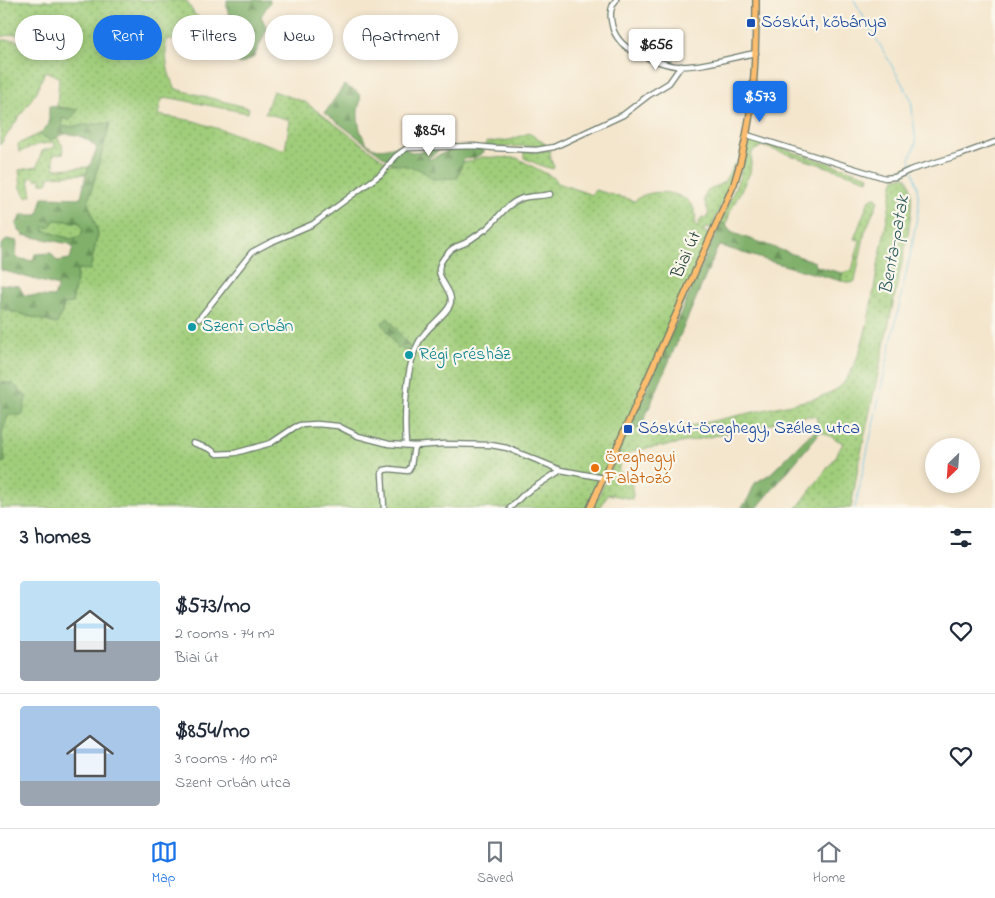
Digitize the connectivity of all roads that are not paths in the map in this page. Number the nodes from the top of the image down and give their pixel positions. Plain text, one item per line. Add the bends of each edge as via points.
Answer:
1 (616, 0) edge
2 (756, 0) edge
3 (756, 53) junction
4 (682, 66) junction
5 (747, 135) junction
6 (995, 142) edge
7 (551, 194) dead end
8 (199, 319) dead end
9 (193, 443) dead end
10 (406, 445) junction
11 (414, 446) junction
12 (561, 470) junction
13 (604, 478) junction
14 (384, 508) edge
15 (510, 508) edge
16 (590, 508) edge

1 - 4 street via 610,19 614,33 624,46 667,64
2 - 3 main road, Biai út
3 - 4 street
3 - 5 main road, Biai út
4 - 8 street via 669,83 623,115 554,147 536,150 474,146 407,148 372,182 313,224 252,252
5 - 6 street via 881,177 895,177
5 - 13 main road, Biai út via 727,201
7 - 10 street via 521,199 508,206 489,226 454,247 443,259 439,270 451,302 450,307 428,327 417,345 407,395
9 - 10 street via 218,454 235,453 271,443 295,427 317,424 338,426 372,441
10 - 11 street
11 - 12 street via 491,444
11 - 14 street via 408,471 390,469 382,473
12 - 13 street
12 - 15 street via 524,494
13 - 16 main road, Biai út

